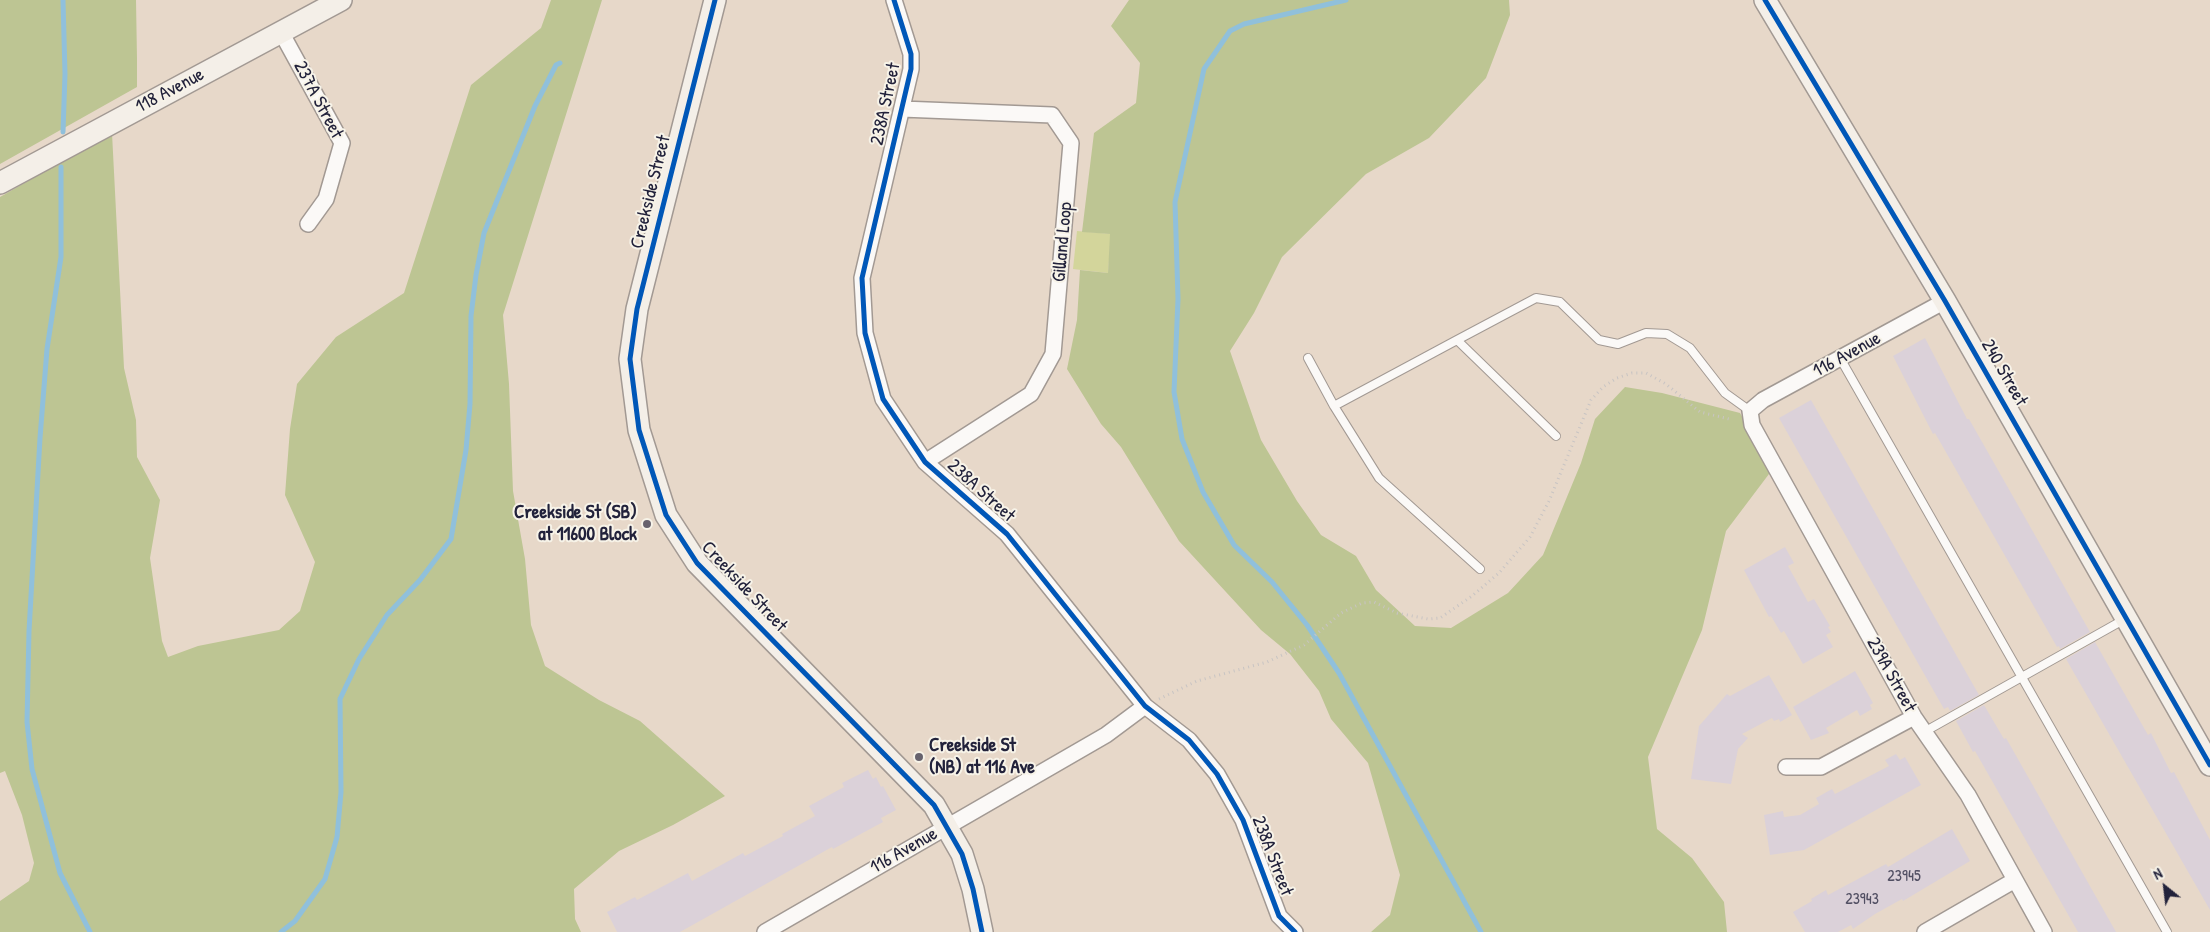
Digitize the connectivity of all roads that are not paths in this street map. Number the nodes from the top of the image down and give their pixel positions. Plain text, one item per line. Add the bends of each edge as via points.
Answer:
1 (340, 0) edge
2 (715, 0) edge
3 (894, 0) edge
4 (1765, 0) edge
5 (281, 32) junction
6 (902, 109) junction
7 (0, 183) edge
8 (308, 224) dead end
9 (1945, 301) junction
10 (1457, 340) junction
11 (1308, 358) dead end
12 (1840, 358) junction
13 (1334, 406) junction
14 (1750, 411) junction
15 (1556, 436) dead end
16 (925, 462) junction
17 (1480, 569) dead end
18 (2126, 618) junction
19 (2021, 676) junction
20 (1145, 706) junction
21 (1914, 717) junction
22 (1924, 732) junction
23 (2210, 765) edge
24 (1786, 767) dead end
25 (948, 826) junction
26 (2016, 880) junction
27 (765, 932) edge
28 (982, 932) edge
29 (1295, 932) edge
30 (1925, 932) edge
31 (2044, 932) edge
32 (2167, 932) edge

1 - 5 street, 118 Avenue
2 - 25 street, Creekside Street via 637,309 630,359 639,430 666,515 698,563 926,795
3 - 6 street, 238A Street via 911,54
4 - 9 street, 240 Street
5 - 7 street, 118 Avenue
5 - 8 street, 237A Street via 342,143 326,199
6 - 16 street, 238A Street via 862,278 866,333 883,399
6 - 16 street, Gilland Loop via 1052,115 1071,143 1054,354 1031,394
9 - 12 street, 116 Avenue
9 - 18 street, 240 Street
10 - 13 lane
10 - 14 lane via 1536,298 1560,302 1599,340 1618,344 1646,334 1667,334 1690,348 1725,393
10 - 15 lane
11 - 13 lane
12 - 14 street, 116 Avenue via 1763,400
12 - 19 lane
13 - 17 lane via 1379,478
14 - 21 street, 239A Street via 1752,425
16 - 20 street, 238A Street via 1007,534
18 - 19 lane
18 - 23 street, 240 Street
19 - 22 lane
19 - 32 lane
20 - 25 street, 116 Avenue via 1106,735
20 - 29 street, 238A Street via 1189,740 1218,774 1243,820 1279,916
21 - 22 street, 239A Street
21 - 24 street via 1821,767
22 - 26 street, 239A Street via 1968,795
25 - 27 street, 116 Avenue
25 - 28 street, Creekside Street via 962,854
26 - 30 street
26 - 31 street, 239A Street

